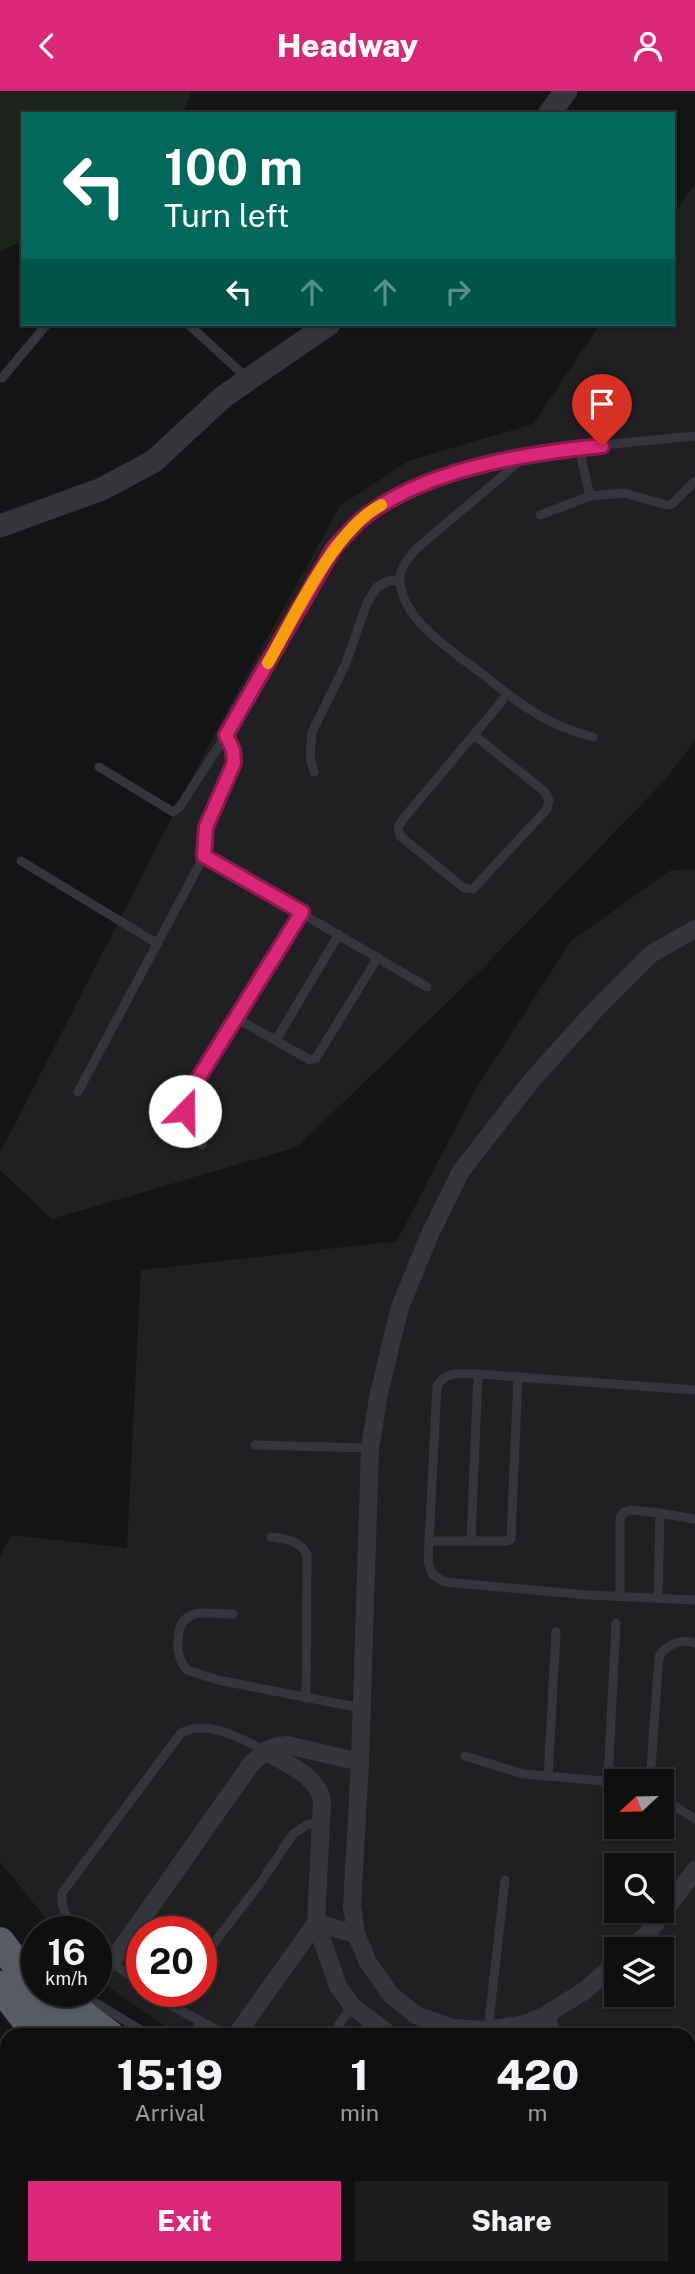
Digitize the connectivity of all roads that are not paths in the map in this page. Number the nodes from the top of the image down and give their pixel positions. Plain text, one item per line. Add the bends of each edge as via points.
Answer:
1 (566, 91) edge
2 (551, 112) edge
3 (45, 326) edge
4 (190, 326) edge
5 (326, 326) edge
6 (2, 379) edge
7 (248, 379) junction
8 (695, 436) edge
9 (579, 448) junction
10 (527, 455) junction
11 (695, 481) edge
12 (590, 496) junction
13 (540, 515) dead end
14 (0, 526) edge
15 (400, 580) junction
16 (508, 694) junction
17 (226, 735) junction
18 (474, 735) junction
19 (593, 737) dead end
20 (99, 767) dead end
21 (314, 772) dead end
22 (204, 856) junction
23 (21, 862) dead end
24 (302, 912) junction
25 (695, 929) edge
26 (339, 934) junction
27 (158, 944) junction
28 (378, 957) junction
29 (427, 987) dead end
30 (236, 1018) junction
31 (276, 1040) junction
32 (78, 1092) dead end
33 (202, 1146) dead end
34 (478, 1374) junction
35 (518, 1377) junction
36 (695, 1390) edge
37 (255, 1445) dead end
38 (370, 1448) junction
39 (660, 1513) junction
40 (695, 1519) edge
41 (271, 1537) dead end
42 (430, 1541) junction
43 (471, 1541) junction
44 (620, 1595) junction
45 (658, 1597) junction
46 (695, 1600) edge
47 (233, 1614) dead end
48 (616, 1623) dead end
49 (556, 1632) dead end
50 (695, 1643) edge
51 (306, 1698) junction
52 (361, 1707) junction
53 (265, 1751) junction
54 (466, 1756) dead end
55 (360, 1762) junction
56 (612, 1769) edge
57 (651, 1769) edge
58 (548, 1777) junction
59 (604, 1780) edge
60 (674, 1806) edge
61 (695, 1819) edge
62 (321, 1824) junction
63 (695, 1870) edge
64 (505, 1880) dead end
65 (66, 1916) edge
66 (316, 1923) junction
67 (0, 1931) edge
68 (356, 1934) junction
69 (644, 1937) edge
70 (217, 1939) edge
71 (0, 1942) edge
72 (21, 1953) edge
73 (112, 1962) edge
74 (604, 1974) edge
75 (0, 1986) edge
76 (352, 2006) junction
77 (174, 2007) edge
78 (68, 2012) edge
79 (544, 2016) junction
80 (202, 2022) junction
81 (33, 2028) edge
82 (97, 2028) edge
83 (137, 2028) edge
84 (196, 2028) edge
85 (214, 2028) edge
86 (241, 2028) edge
87 (337, 2028) edge
88 (381, 2028) edge
89 (452, 2028) edge
90 (488, 2028) edge
91 (500, 2028) edge
92 (550, 2028) edge

1 - 2 street
3 - 6 lane
4 - 7 lane
5 - 7 street
7 - 14 street via 154,461 102,489
8 - 9 lane
9 - 10 lane
9 - 12 lane
10 - 15 lane via 416,549 402,567
10 - 17 lane via 482,464 406,492 352,528 334,548
11 - 12 lane via 667,505 624,493
12 - 13 lane
15 - 16 lane via 412,611 431,633
15 - 21 lane via 377,587 367,603 346,663 312,731
16 - 18 lane
16 - 19 lane via 555,724
17 - 20 lane via 173,812
17 - 22 lane via 234,763 206,827
18 - 18 lane via 398,827 400,836 464,888 473,889 547,809 550,800
22 - 24 lane
22 - 27 lane
23 - 27 lane
24 - 26 lane
24 - 30 lane
25 - 38 street via 651,954 597,1008 532,1080 461,1171 400,1307
26 - 28 lane
26 - 31 lane
27 - 32 lane
28 - 29 lane
28 - 31 lane via 316,1058 310,1060
30 - 31 lane
30 - 33 lane via 185,1104
34 - 35 lane
34 - 42 lane via 451,1374 437,1386
34 - 43 lane
35 - 36 lane
35 - 43 lane via 512,1535 508,1541
37 - 38 lane
38 - 52 street
39 - 40 lane
39 - 44 lane via 632,1510 620,1518
39 - 45 lane
41 - 51 lane via 296,1542 307,1555
42 - 43 lane
42 - 44 lane via 429,1569 445,1582
44 - 45 lane
45 - 46 lane
47 - 51 lane via 197,1613 183,1620 178,1654 187,1670
48 - 56 lane
49 - 58 lane
50 - 57 lane via 673,1644 659,1657
51 - 52 lane
52 - 55 street
53 - 55 street via 287,1745
53 - 62 street via 320,1788
53 - 65 lane via 219,1731 201,1728 181,1733 62,1893
53 - 73 street via 251,1764
54 - 58 lane
55 - 68 street via 352,1906
58 - 59 lane
60 - 61 lane
62 - 66 street
62 - 70 lane via 293,1834
63 - 69 street
64 - 90 lane
66 - 68 street
66 - 76 street via 338,1986
66 - 86 street
67 - 72 highway
68 - 89 street via 390,1994 416,2015
71 - 78 highway
74 - 79 street
75 - 81 highway
76 - 87 lane
76 - 88 street
77 - 80 lane
78 - 82 highway
78 - 83 lane via 98,2004
79 - 91 street
79 - 92 street
80 - 84 lane
80 - 85 lane

